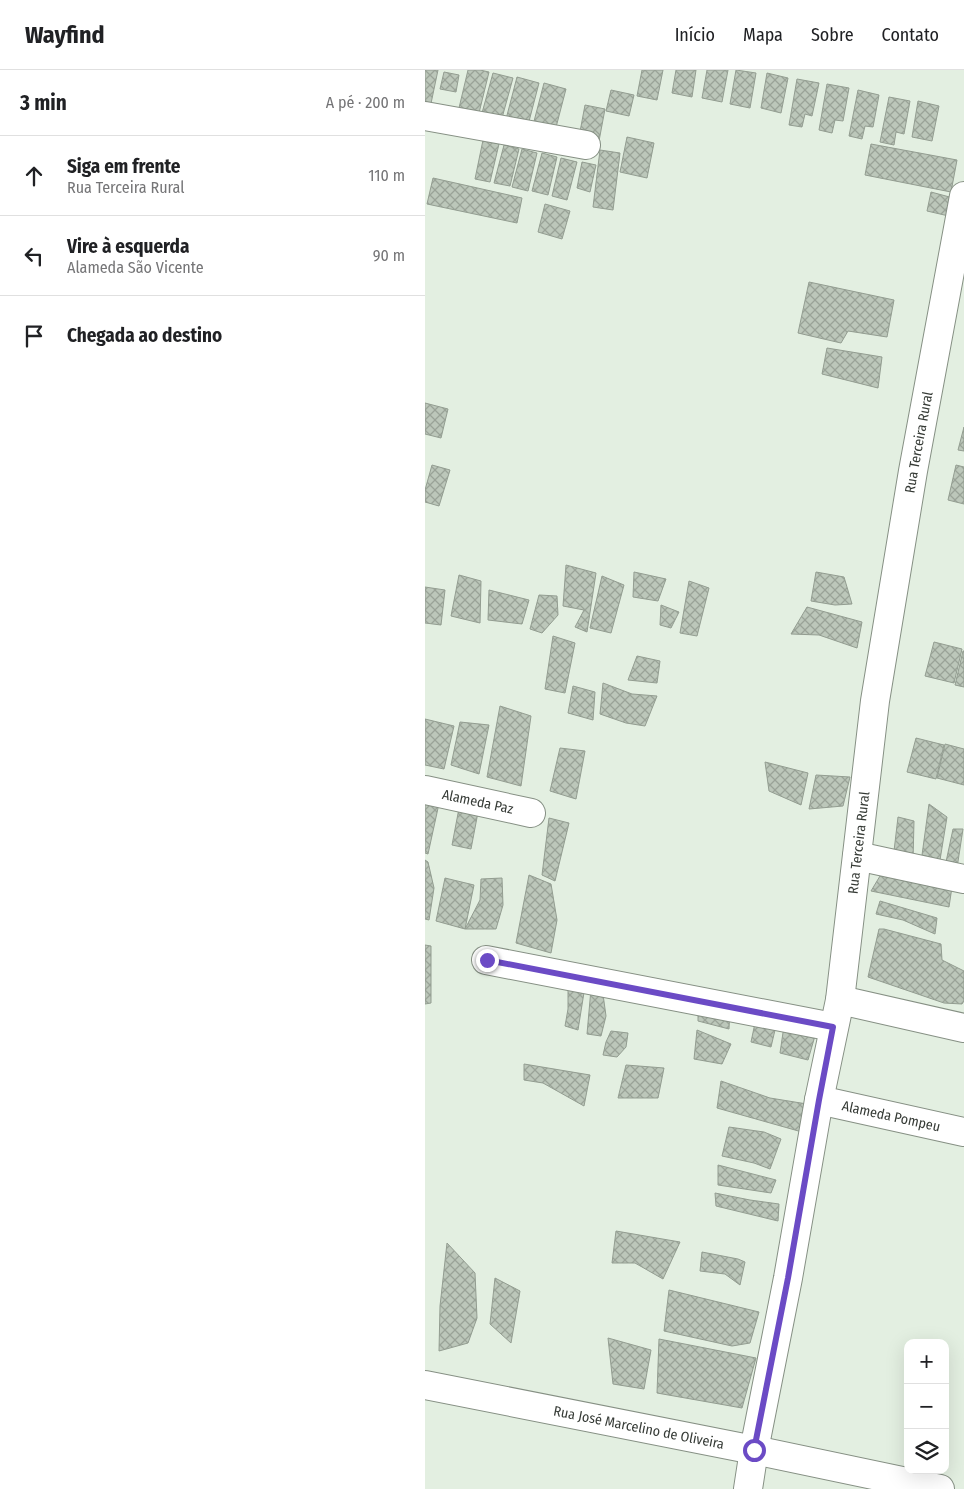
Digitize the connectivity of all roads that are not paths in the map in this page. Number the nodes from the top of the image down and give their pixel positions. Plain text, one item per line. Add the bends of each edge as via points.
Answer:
1 (425, 116) edge
2 (586, 145) dead end
3 (964, 196) edge
4 (425, 790) edge
5 (531, 813) dead end
6 (857, 856) junction
7 (964, 879) edge
8 (487, 960) dead end
9 (840, 1000) junction
10 (833, 1027) junction
11 (964, 1028) edge
12 (819, 1100) junction
13 (964, 1132) edge
14 (425, 1385) edge
15 (754, 1450) junction
16 (748, 1489) edge
17 (940, 1489) edge

1 - 2 street
3 - 6 street, Rua Terceira Rural via 925,466
4 - 5 street, Alameda Paz
6 - 7 street
6 - 9 street, Rua Terceira Rural
8 - 10 street
9 - 10 street, Rua Terceira Rural
9 - 11 street
10 - 12 street, Rua Terceira Rural
12 - 13 street, Alameda Pompeu
12 - 15 street, Rua Terceira Rural
14 - 15 street, Rua José Marcelino de Oliveira
15 - 16 street, Rua Terceira Rural
15 - 17 street, Rua José Marcelino de Oliveira

